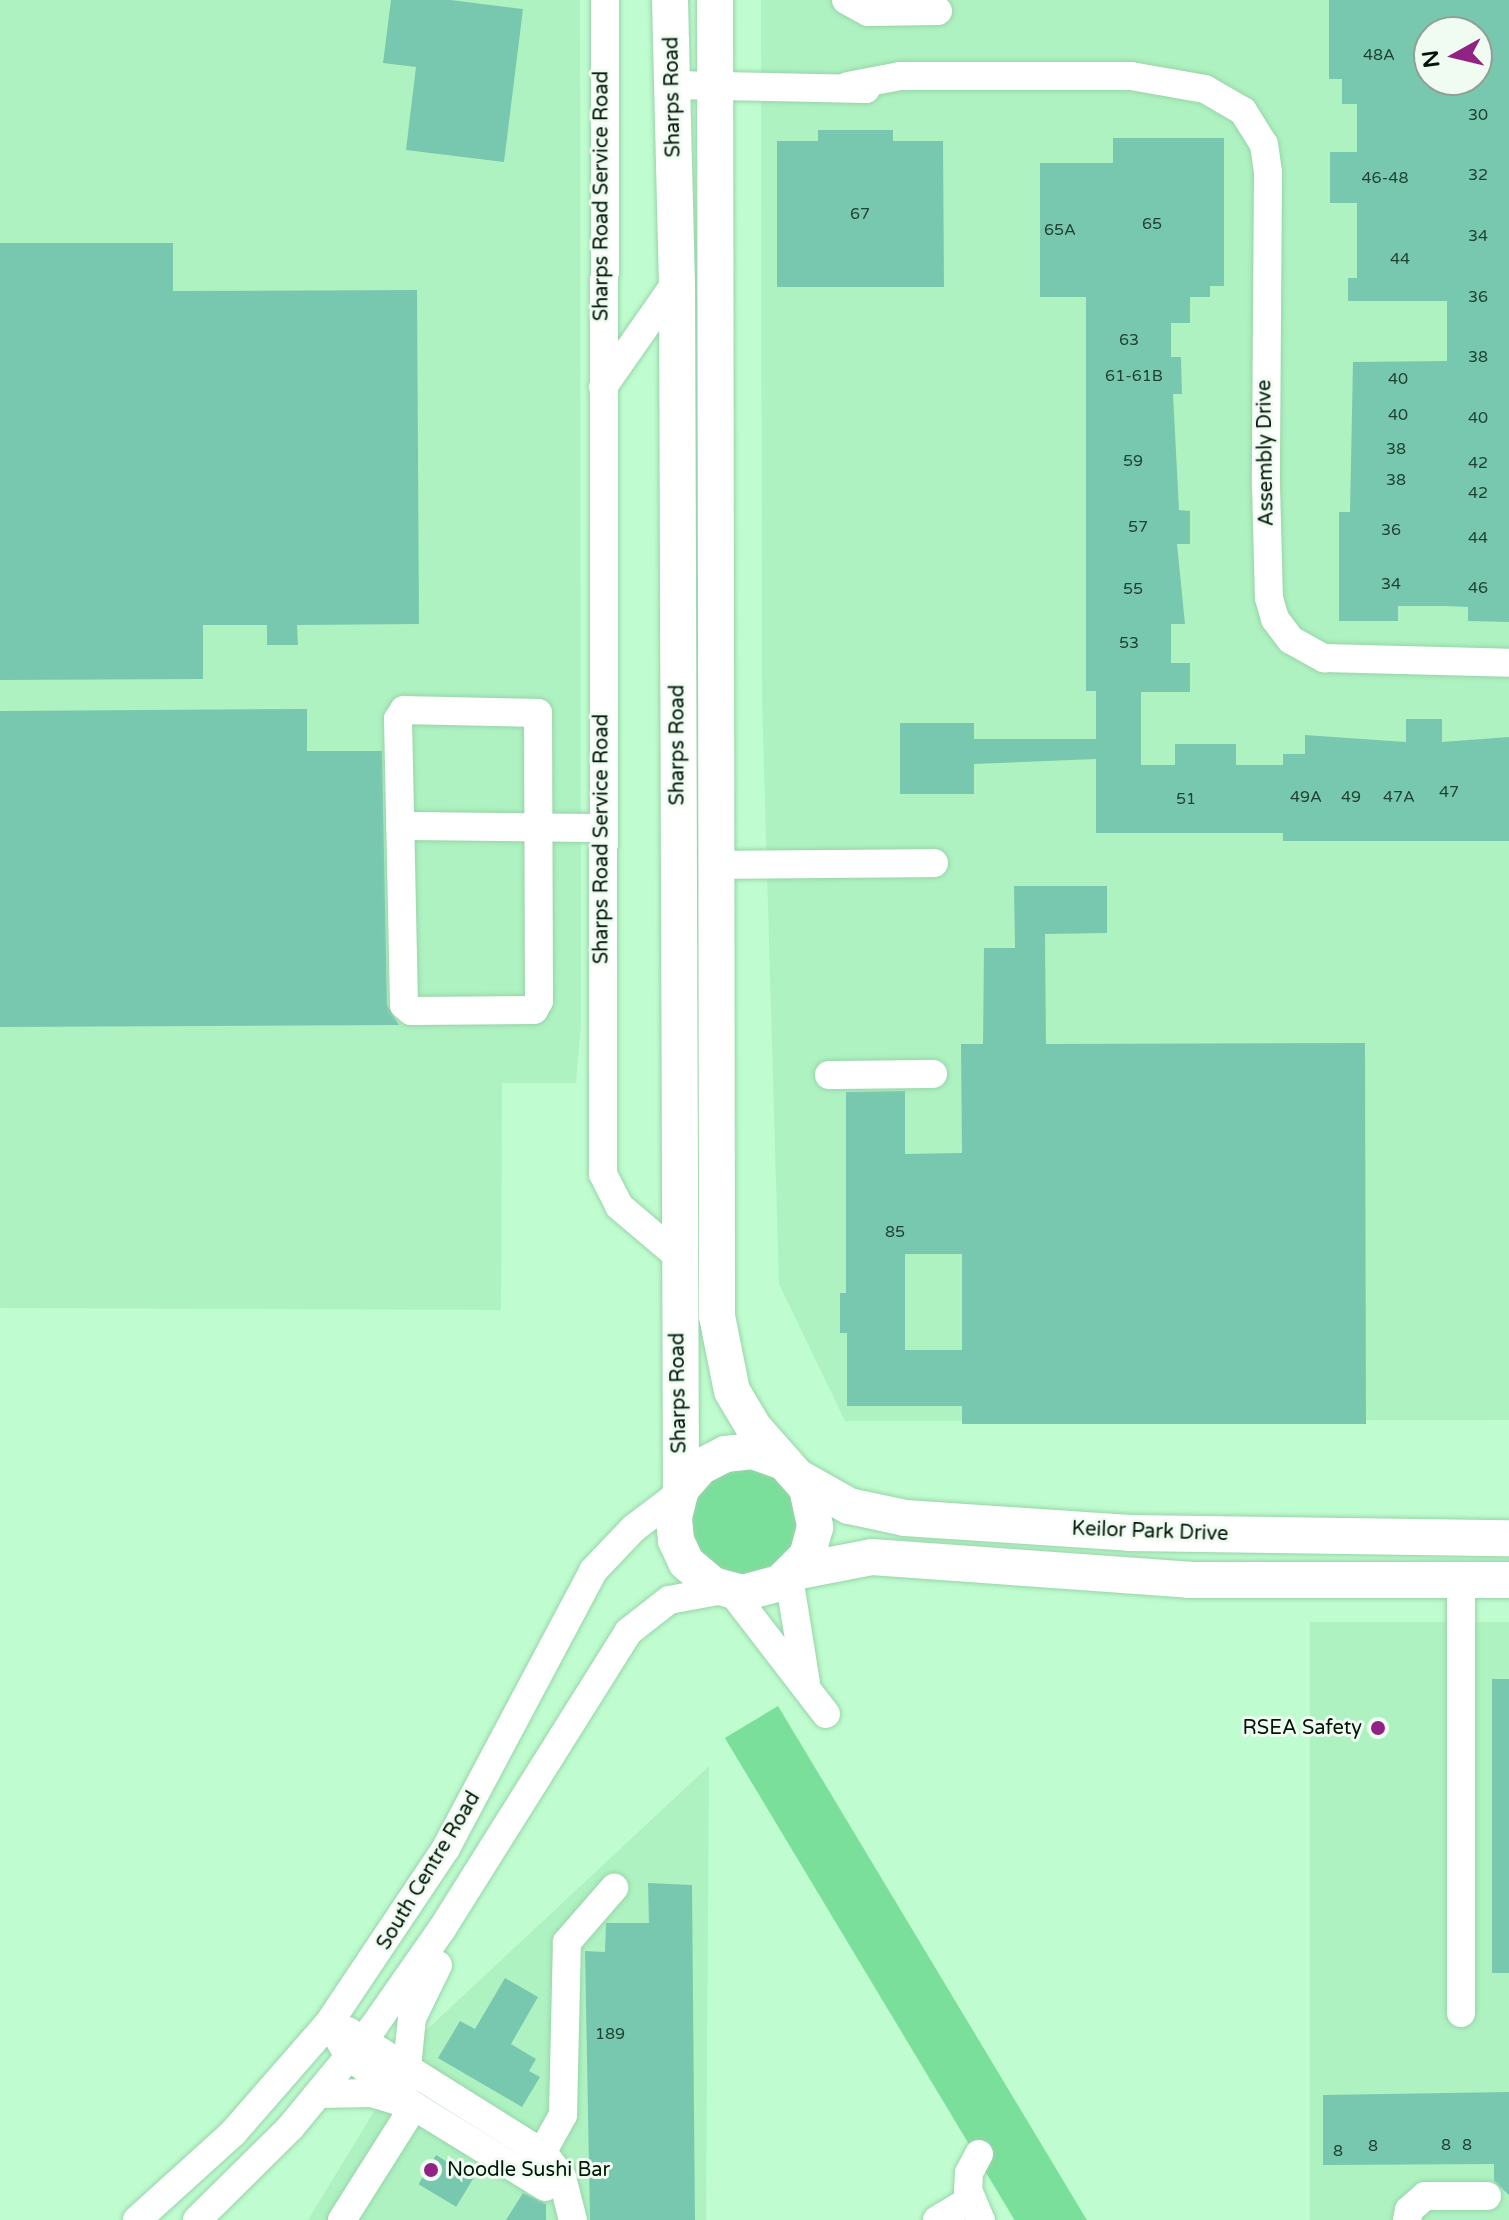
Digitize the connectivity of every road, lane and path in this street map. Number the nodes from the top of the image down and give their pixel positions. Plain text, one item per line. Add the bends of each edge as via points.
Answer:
1 (605, 0) edge
2 (670, 0) edge
3 (715, 0) edge
4 (846, 0) edge
5 (938, 11) dead end
6 (673, 85) junction
7 (716, 86) junction
8 (677, 281) junction
9 (601, 391) junction
10 (1509, 663) edge
11 (400, 826) junction
12 (540, 828) junction
13 (602, 828) junction
14 (934, 863) dead end
15 (718, 865) junction
16 (933, 1074) dead end
17 (829, 1075) dead end
18 (678, 1256) junction
19 (791, 1470) junction
20 (680, 1492) junction
21 (1509, 1538) edge
22 (792, 1575) junction
23 (1461, 1580) junction
24 (1509, 1580) edge
25 (728, 1591) junction
26 (806, 1683) junction
27 (826, 1714) dead end
28 (503, 1831) junction
29 (614, 1888) dead end
30 (1461, 2013) dead end
31 (329, 2023) junction
32 (357, 2047) junction
33 (407, 2067) junction
34 (319, 2094) junction
35 (414, 2106) junction
36 (290, 2128) junction
37 (979, 2154) dead end
38 (537, 2165) junction
39 (1487, 2196) dead end
40 (976, 2210) edge
41 (572, 2211) edge
42 (137, 2220) edge
43 (197, 2220) edge
44 (224, 2220) edge
45 (342, 2220) edge
46 (937, 2220) edge
47 (1407, 2220) edge

1 - 9 street, Sharps Road Service Road
2 - 6 main road, Sharps Road
3 - 7 main road, Sharps Road
4 - 5 street via 868,12
6 - 7 street, Assembly Drive
6 - 8 main road, Sharps Road
7 - 10 street, Assembly Drive via 848,86 900,76 1131,76 1231,100 1252,120 1267,157 1266,486 1269,598 1275,619 1291,640 1324,658
7 - 15 main road, Sharps Road
8 - 9 street, Sharps Road Service Road via 614,365
8 - 18 main road, Sharps Road
9 - 13 street, Sharps Road Service Road
11 - 12 street
11 - 12 street via 401,713 533,710 540,720
11 - 12 street via 401,996 411,1011 539,1007
12 - 13 street
13 - 18 street, Sharps Road Service Road via 603,1174 619,1206
14 - 15 street
15 - 19 main road, Sharps Road via 720,1351 732,1391
16 - 17 street
18 - 20 main road, Sharps Road
19 - 20 main road via 753,1451 725,1454 700,1467
19 - 21 main road, Keilor Park Drive via 849,1506 905,1518 1130,1533
19 - 22 main road via 814,1507 815,1527 807,1556
20 - 25 main road via 674,1517 680,1552 694,1571
20 - 31 street, South Centre Road via 623,1538 593,1571 446,1848
22 - 23 main road via 872,1557 1189,1580
22 - 25 main road via 762,1591
22 - 26 street
23 - 24 main road
23 - 30 street
25 - 26 street
25 - 28 street, South Centre Road via 669,1600 628,1632
26 - 27 street
28 - 32 street, South Centre Road via 442,1929
28 - 33 street via 416,2002
29 - 38 street via 567,1942 565,2097 557,2133
31 - 32 street
31 - 42 street, South Centre Road via 233,2133
32 - 33 street
32 - 34 street, South Centre Road
32 - 35 street
33 - 38 street
34 - 35 street via 372,2093
34 - 36 street, South Centre Road
35 - 38 street
35 - 45 street
36 - 43 street, South Centre Road
36 - 44 street via 254,2189
37 - 40 street via 969,2173
38 - 41 street via 562,2177
39 - 47 street via 1425,2196 1409,2210
40 - 46 street

